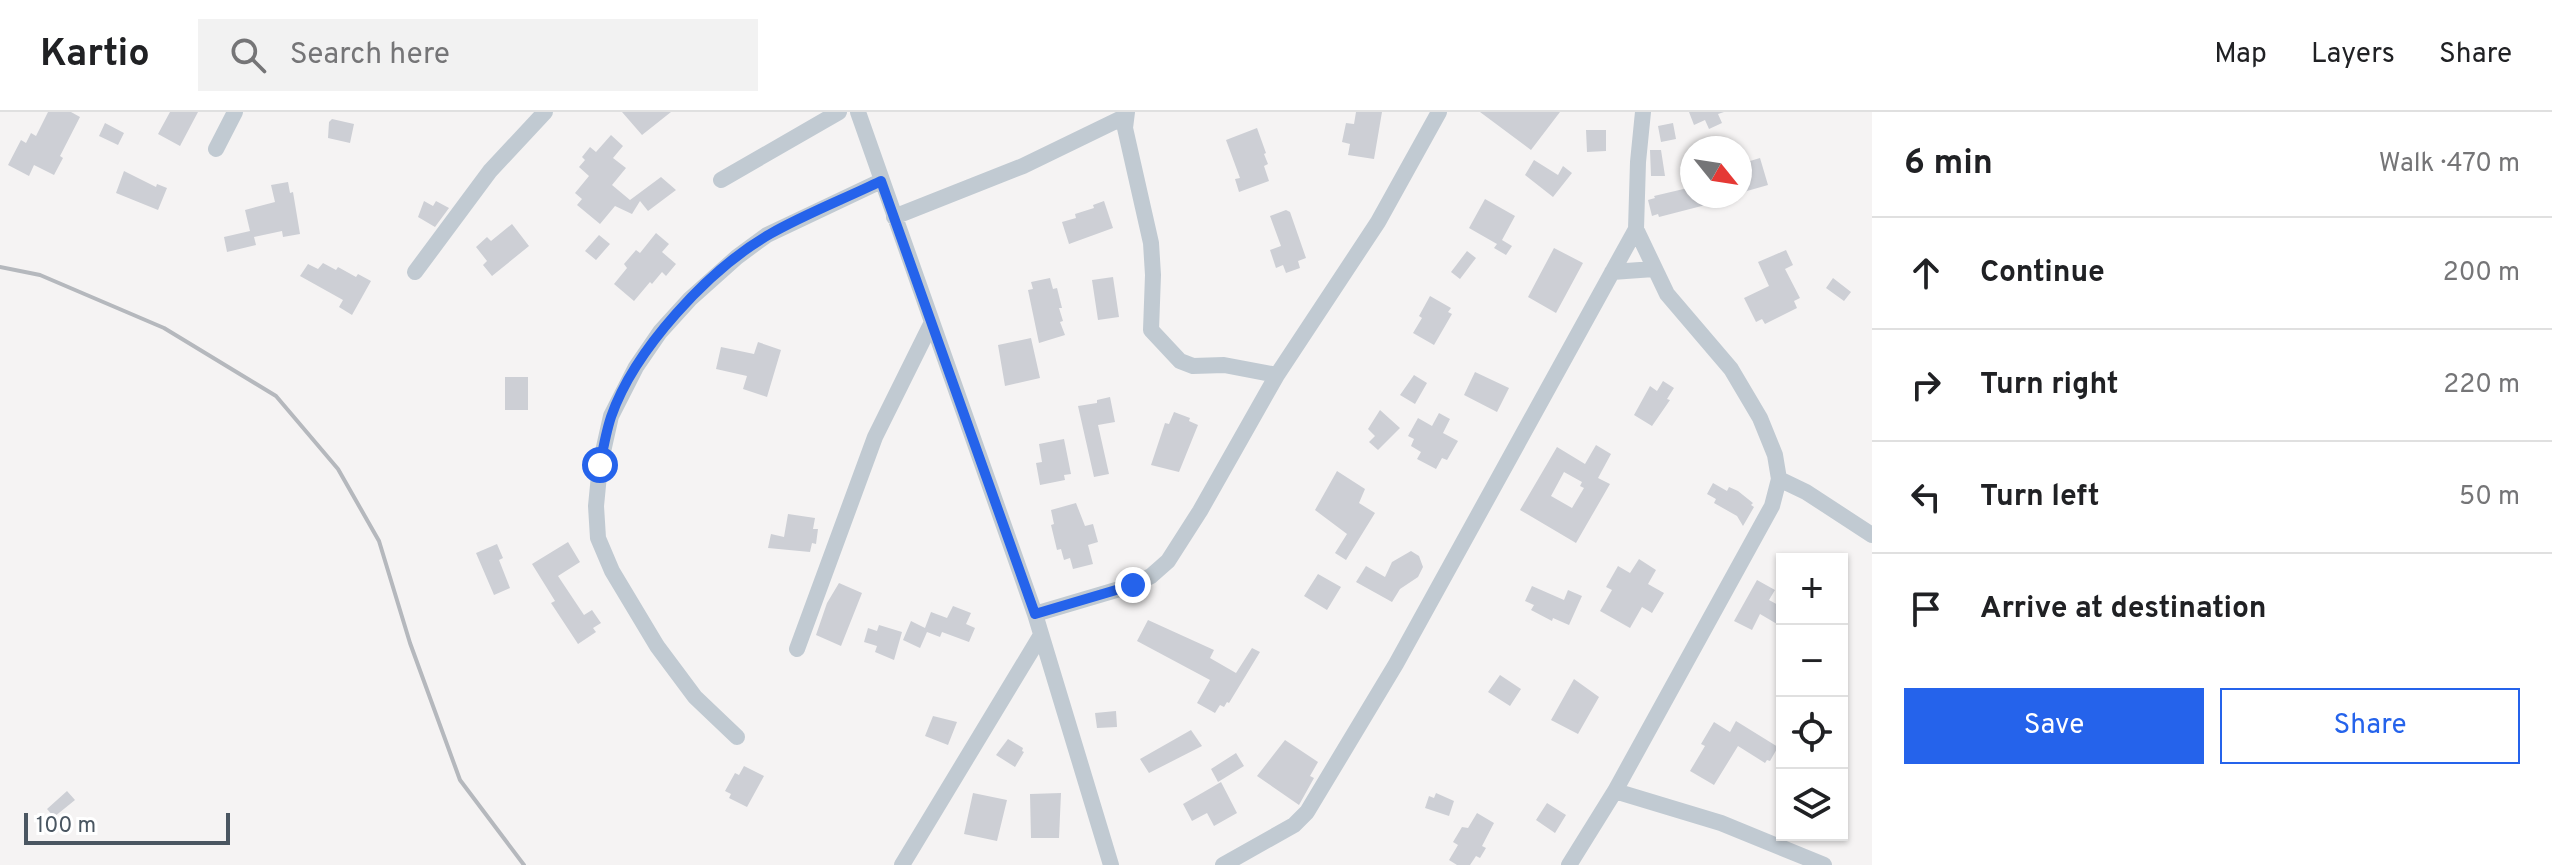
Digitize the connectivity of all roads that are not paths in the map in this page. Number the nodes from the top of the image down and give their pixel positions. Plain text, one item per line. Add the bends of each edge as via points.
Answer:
1 (235, 112) edge
2 (545, 112) edge
3 (839, 112) edge
4 (858, 112) edge
5 (1439, 112) edge
6 (1643, 112) edge
7 (1126, 114) edge
8 (216, 149) dead end
9 (721, 180) dead end
10 (881, 181) junction
11 (894, 217) junction
12 (1636, 229) junction
13 (1654, 269) junction
14 (415, 272) dead end
15 (1612, 272) junction
16 (932, 322) junction
17 (1277, 375) junction
18 (1779, 479) junction
19 (1872, 535) edge
20 (1035, 614) junction
21 (1041, 635) junction
22 (797, 649) dead end
23 (737, 737) dead end
24 (1615, 791) junction
25 (902, 865) edge
26 (1111, 865) edge
27 (1223, 865) edge
28 (1569, 865) edge
29 (1824, 865) edge

1 - 8 street
2 - 14 street via 490,171
3 - 9 street
4 - 10 street
5 - 17 street via 1378,222
6 - 12 street
7 - 11 street via 1023,166
7 - 17 street via 1151,243 1151,330 1169,352 1193,366 1224,365
10 - 11 street
10 - 23 street via 767,235 737,257 660,332 611,416 600,465 598,538 657,646 695,697
11 - 16 street
12 - 13 street
12 - 15 street
13 - 15 street
13 - 18 street via 1667,294 1747,392 1775,455
15 - 27 street via 1396,664 1307,812 1294,825
16 - 20 street
16 - 22 street via 875,437
17 - 20 street via 1168,561 1133,585
18 - 19 street
18 - 24 street via 1772,506
20 - 21 street
21 - 25 street
21 - 26 street
24 - 28 street
24 - 29 street via 1721,823

